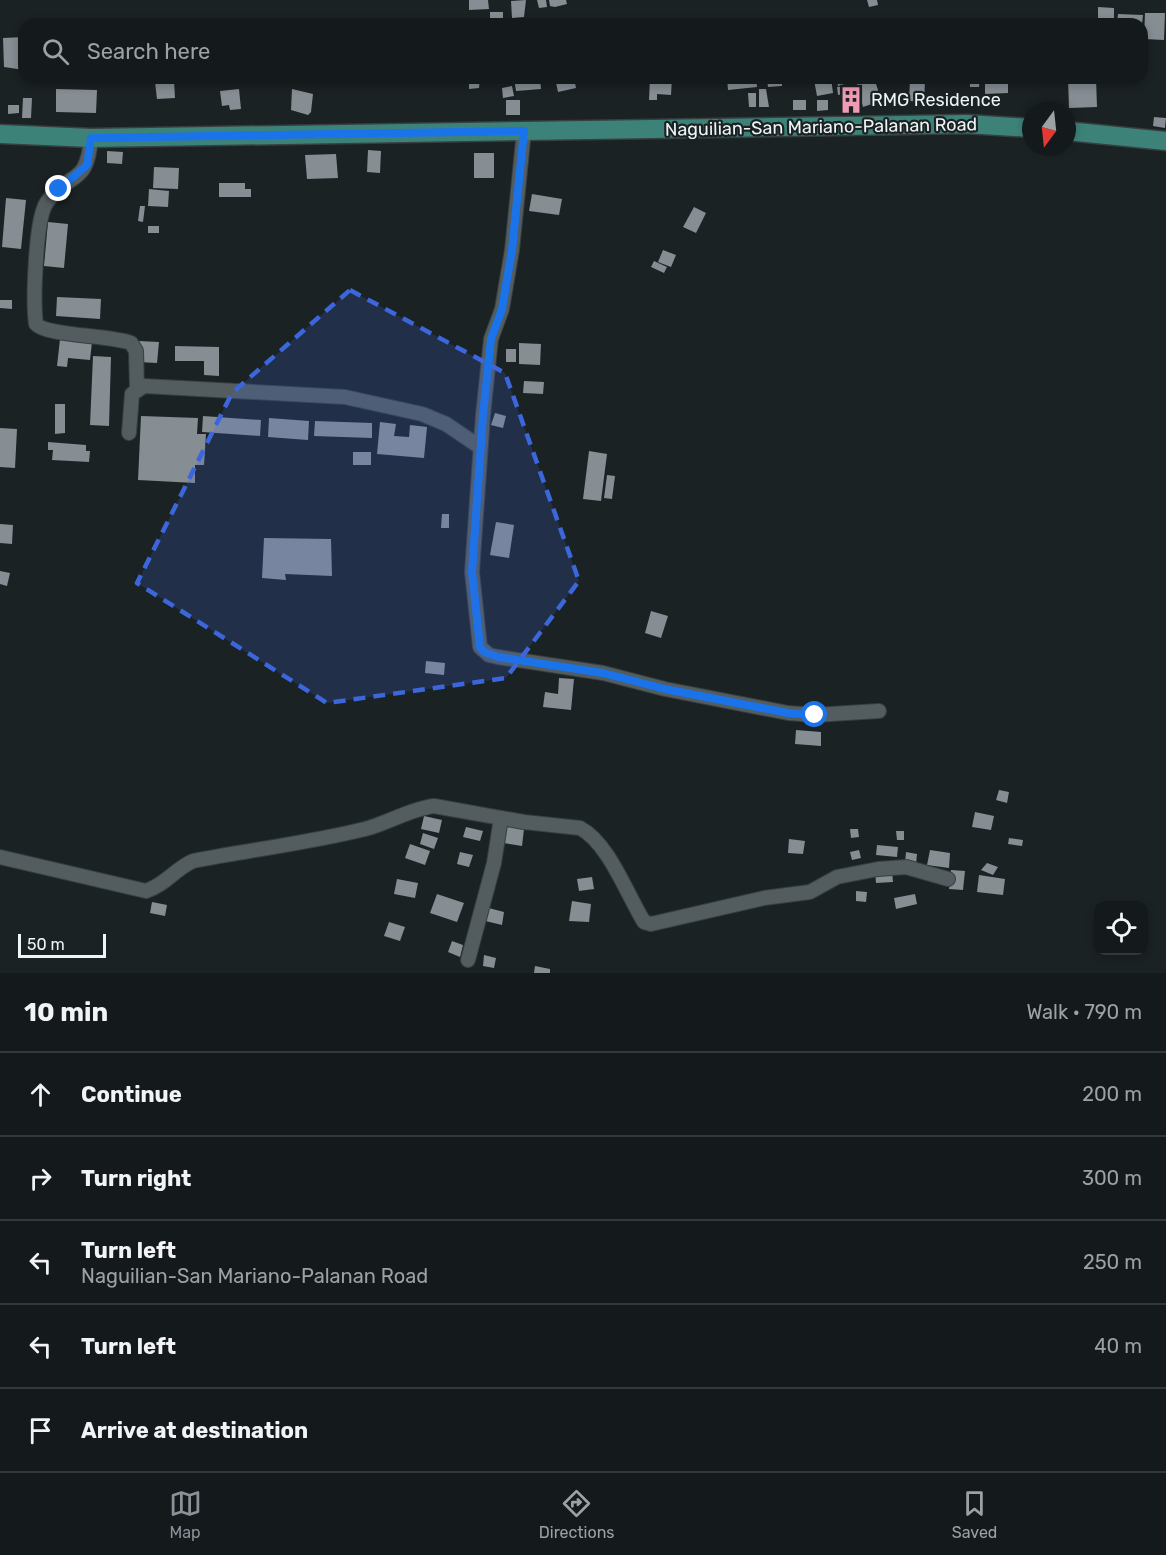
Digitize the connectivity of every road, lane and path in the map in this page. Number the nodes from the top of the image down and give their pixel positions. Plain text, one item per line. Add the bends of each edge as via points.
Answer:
1 (1022, 127) edge
2 (524, 131) junction
3 (1076, 132) edge
4 (0, 134) edge
5 (91, 138) junction
6 (1166, 141) edge
7 (137, 388) junction
8 (129, 434) dead end
9 (480, 447) junction
10 (879, 711) dead end
11 (501, 818) junction
12 (0, 856) edge
13 (948, 879) dead end
14 (468, 960) dead end

1 - 2 main road, Naguilian-San Mariano-Palanan Road via 967,124
2 - 5 main road, Naguilian-San Mariano-Palanan Road
2 - 9 street via 512,250 502,309 491,339
3 - 6 main road
4 - 5 main road, Naguilian-San Mariano-Palanan Road
5 - 7 street via 84,171 59,189 41,211 36,324 45,331 111,337 131,343 136,351
7 - 8 street via 132,394
7 - 9 street via 345,397 422,414 446,424
9 - 10 street via 472,572 477,640 484,652 788,713
11 - 12 street via 423,807 348,833 194,861 183,865 163,884 146,891
11 - 13 street via 587,832 600,843 639,915 651,924 764,898 810,892 837,877 878,869 915,868
11 - 14 street via 494,863

